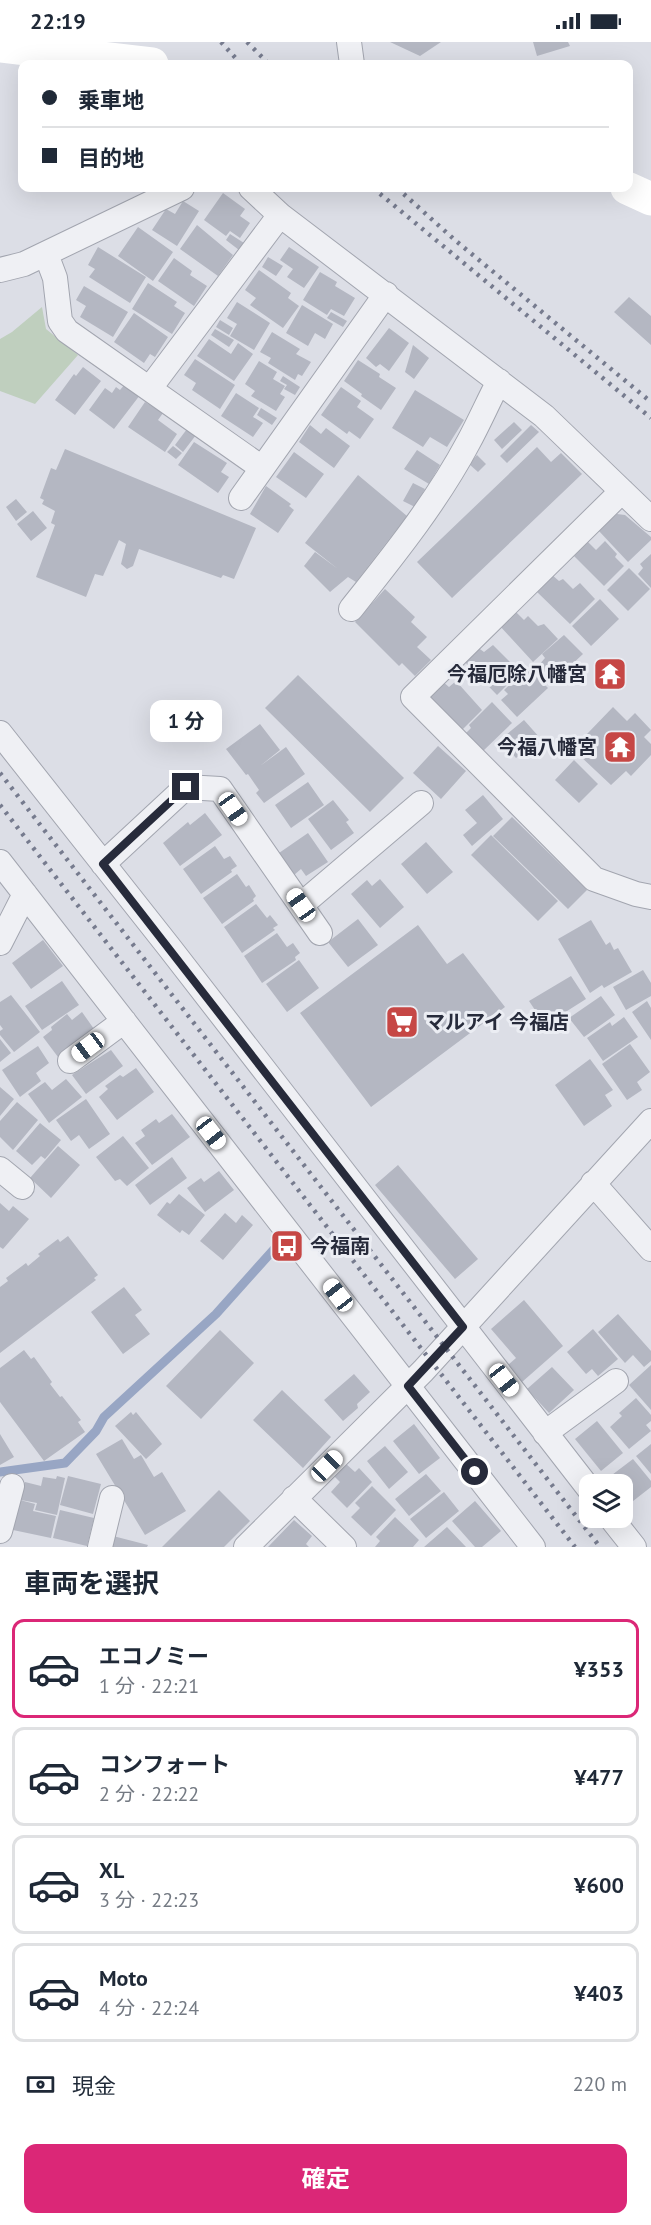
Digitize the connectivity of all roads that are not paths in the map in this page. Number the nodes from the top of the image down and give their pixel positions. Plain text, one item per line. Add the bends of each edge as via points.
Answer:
1 (142, 42) edge
2 (349, 42) edge
3 (0, 46) edge
4 (118, 60) edge
5 (157, 60) edge
6 (351, 60) edge
7 (633, 191) edge
8 (174, 192) edge
9 (255, 192) edge
10 (651, 199) edge
11 (280, 214) junction
12 (46, 254) junction
13 (0, 270) edge
14 (386, 294) junction
15 (498, 381) junction
16 (150, 388) junction
17 (262, 468) junction
18 (622, 491) junction
19 (241, 498) dead end
20 (651, 519) edge
21 (351, 609) dead end
22 (0, 733) edge
23 (421, 803) dead end
24 (0, 862) edge
25 (103, 864) junction
26 (25, 894) junction
27 (651, 897) edge
28 (301, 905) junction
29 (320, 933) dead end
30 (0, 943) edge
31 (124, 1021) junction
32 (70, 1061) dead end
33 (651, 1121) edge
34 (0, 1169) edge
35 (593, 1183) junction
36 (22, 1187) dead end
37 (651, 1249) edge
38 (463, 1327) junction
39 (616, 1381) dead end
40 (408, 1386) junction
41 (545, 1432) junction
42 (579, 1476) edge
43 (12, 1486) dead end
44 (112, 1498) dead end
45 (294, 1498) junction
46 (619, 1528) edge
47 (0, 1531) edge
48 (528, 1545) edge
49 (100, 1547) edge
50 (246, 1547) edge
51 (344, 1547) edge
52 (634, 1547) edge

1 - 5 street
2 - 6 street
3 - 4 street
7 - 10 street
8 - 12 street
9 - 11 street
11 - 14 street
11 - 16 street
12 - 13 street
12 - 16 street via 55,278 60,321 67,331
14 - 15 street
14 - 17 street
15 - 18 street via 544,416
15 - 21 street via 468,444 438,493
16 - 17 street
17 - 19 street
18 - 20 street
18 - 27 street via 413,697 594,879
22 - 25 street
23 - 28 street
24 - 26 street
25 - 28 street via 186,787 220,789
25 - 38 street
26 - 30 street
26 - 31 street
28 - 29 street
31 - 32 street
31 - 40 street
33 - 35 street
34 - 36 street
35 - 37 street
35 - 38 street
38 - 40 street
38 - 41 street
39 - 41 street
40 - 45 street
40 - 48 street
41 - 42 street
43 - 47 street
44 - 49 street
45 - 50 street
45 - 51 street
46 - 52 street

